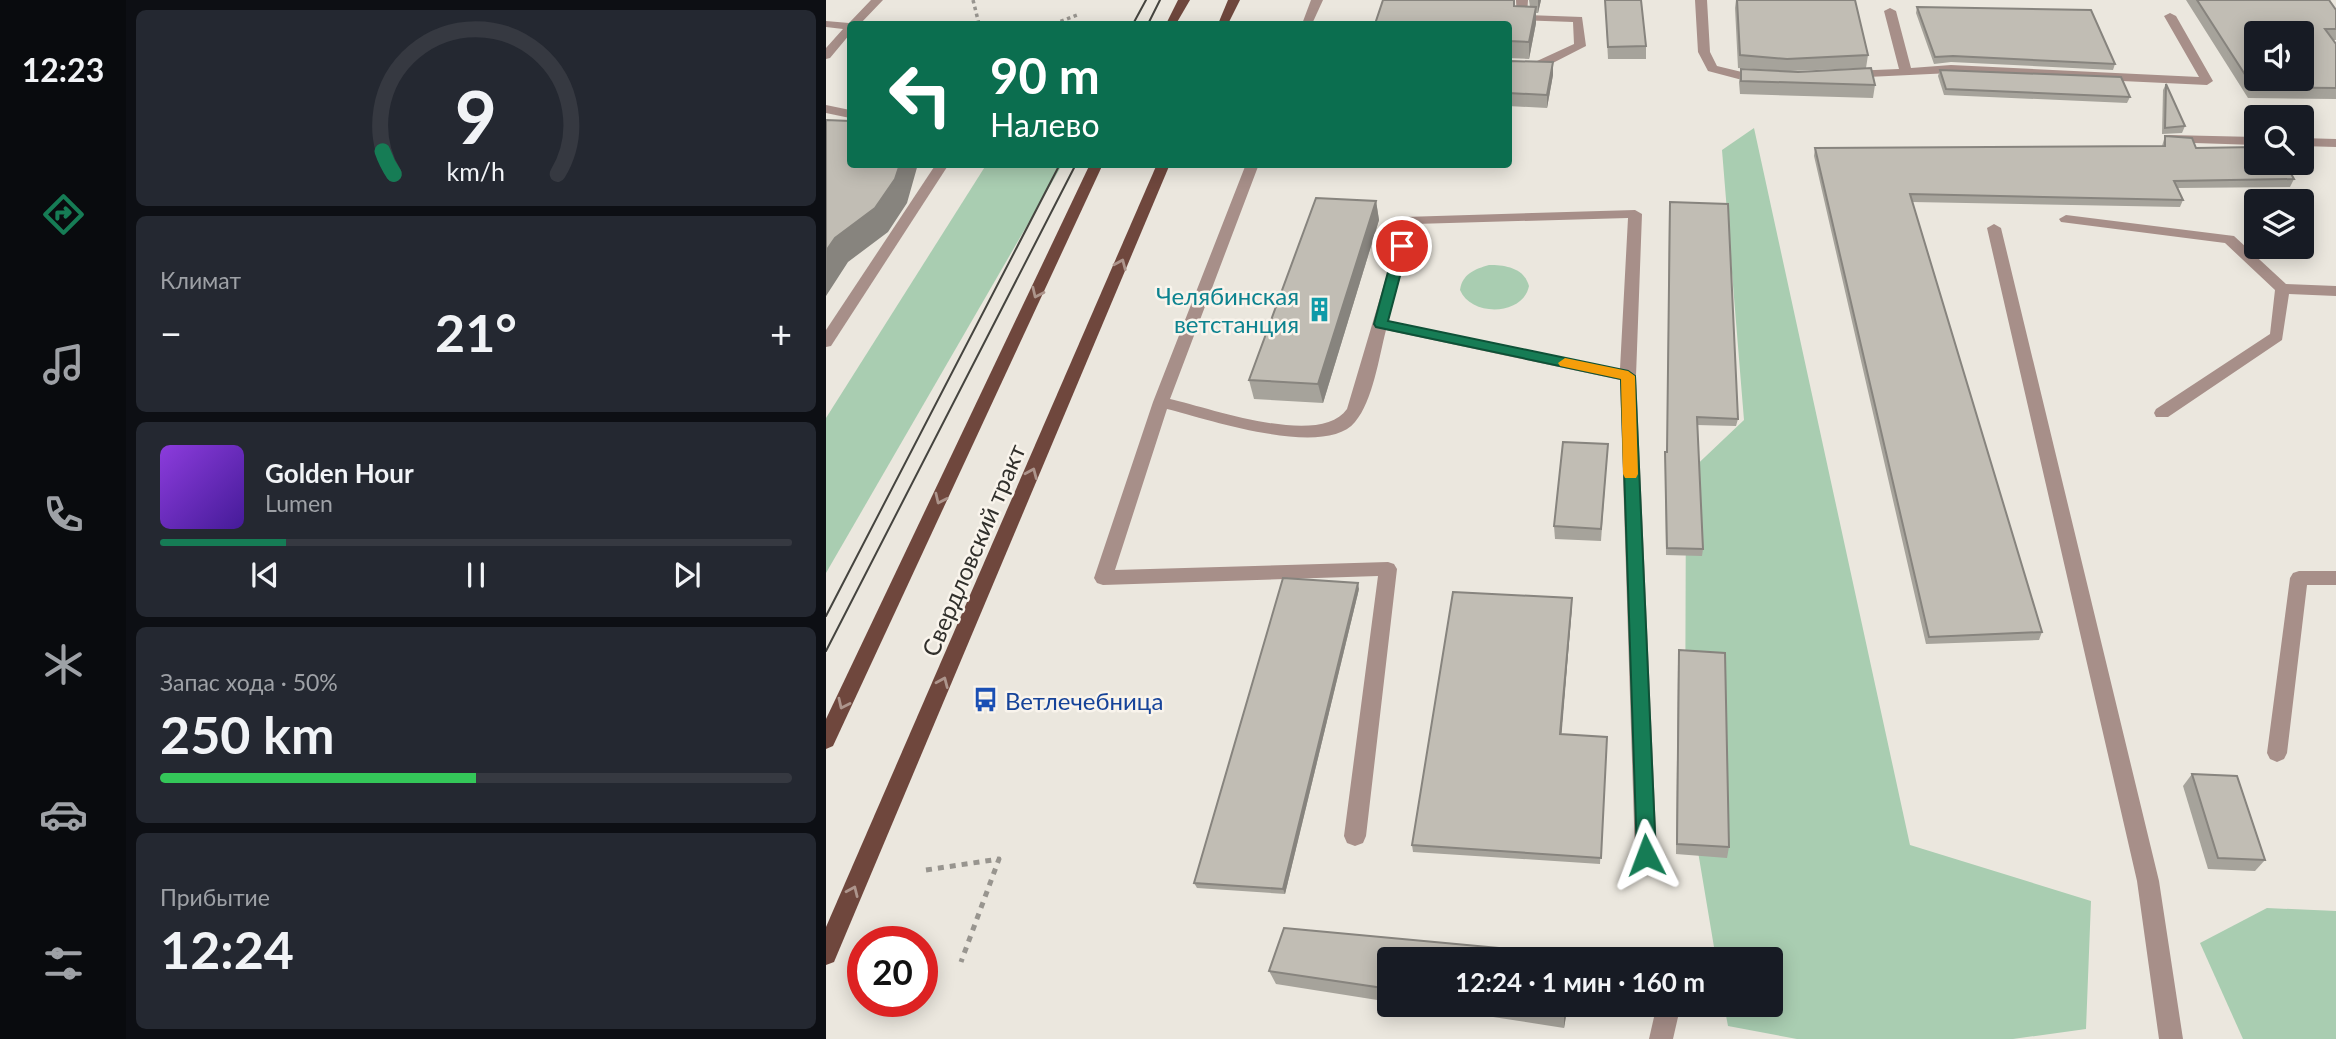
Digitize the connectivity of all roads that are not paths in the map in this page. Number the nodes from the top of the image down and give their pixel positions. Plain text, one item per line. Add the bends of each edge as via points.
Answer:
1 (877, 0) edge
2 (1184, 0) edge
3 (1234, 0) edge
4 (1317, 0) edge
5 (1522, 0) edge
6 (1701, 0) edge
7 (1890, 11) dead end
8 (2170, 16) dead end
9 (857, 21) edge
10 (1173, 21) edge
11 (1224, 21) edge
12 (1308, 21) edge
13 (826, 24) edge
14 (847, 26) edge
15 (847, 32) edge
16 (826, 55) edge
17 (1541, 64) edge
18 (1906, 72) junction
19 (1837, 76) edge
20 (1771, 78) edge
21 (826, 109) edge
22 (847, 113) edge
23 (2169, 139) edge
24 (2244, 141) edge
25 (2314, 142) edge
26 (2336, 143) edge
27 (940, 168) edge
28 (1095, 168) edge
29 (1162, 168) edge
30 (1251, 168) edge
31 (2066, 219) dead end
32 (1994, 228) dead end
33 (2282, 289) junction
34 (2336, 291) edge
35 (1381, 324) junction
36 (826, 342) edge
37 (1628, 376) junction
38 (1161, 402) junction
39 (2162, 414) dead end
40 (2336, 578) edge
41 (826, 740) edge
42 (2277, 753) dead end
43 (1355, 836) dead end
44 (1646, 855) dead end
45 (826, 954) edge
46 (1666, 1017) edge
47 (1661, 1039) edge
48 (2171, 1039) edge

1 - 9 lane
2 - 10 main road
3 - 11 main road
4 - 12 lane
5 - 17 lane via 1521,18 1578,19 1580,46
6 - 20 lane via 1704,52 1712,68
7 - 18 lane
8 - 18 lane via 2207,81 1951,69
13 - 14 lane
15 - 16 lane
18 - 19 lane
21 - 22 lane
23 - 24 lane
25 - 26 lane
27 - 36 lane
28 -> 41 main road, Свердловский тракт
45 -> 29 main road, Свердловский тракт
30 - 38 lane
31 - 33 lane via 2230,239
32 - 48 lane via 2148,881
33 - 34 lane
33 - 39 lane via 2277,336
35 - 37 lane
35 - 37 lane via 1409,220 1635,214
35 - 38 lane via 1357,406 1341,426 1292,433
37 - 44 lane
38 - 43 lane via 1102,578 1388,569
40 - 42 lane via 2299,579
46 - 47 lane

